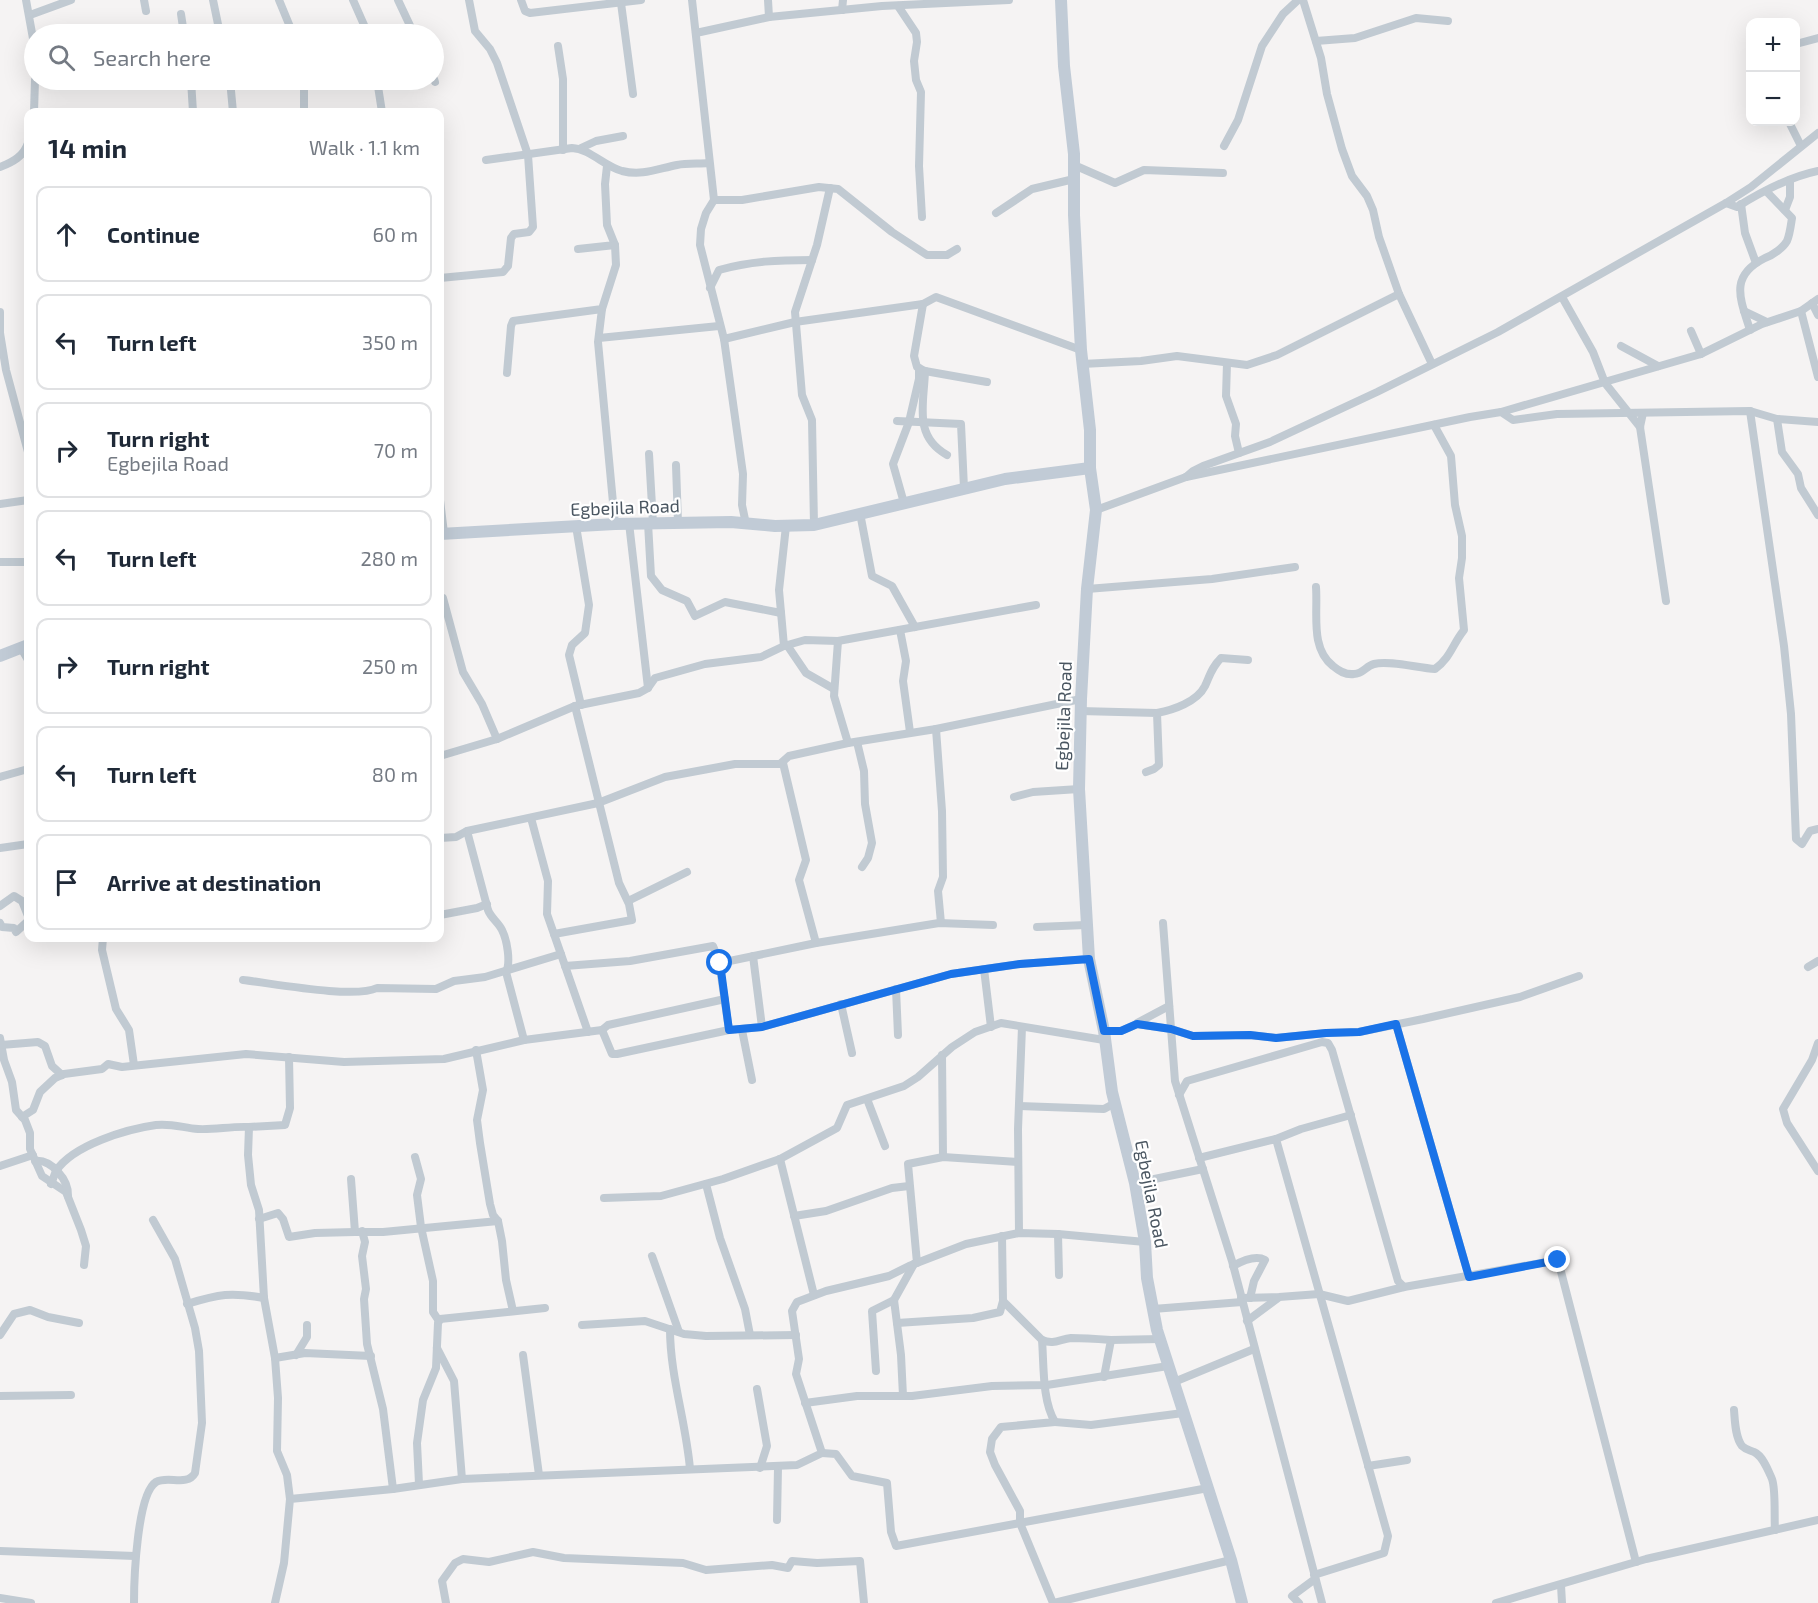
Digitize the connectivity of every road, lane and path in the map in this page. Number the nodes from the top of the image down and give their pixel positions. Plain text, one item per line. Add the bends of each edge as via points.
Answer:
1 (26, 0) edge
2 (71, 0) edge
3 (144, 0) edge
4 (213, 0) edge
5 (279, 0) edge
6 (353, 0) edge
7 (398, 0) edge
8 (469, 0) edge
9 (521, 0) edge
10 (641, 0) edge
11 (692, 0) edge
12 (768, 0) edge
13 (843, 0) edge
14 (873, 0) edge
15 (1009, 0) edge
16 (1061, 0) edge
17 (1298, 0) edge
18 (1303, 0) edge
19 (621, 3) junction
20 (882, 6) junction
21 (898, 6) junction
22 (842, 10) junction
23 (147, 12) dead end
24 (181, 14) dead end
25 (30, 15) junction
26 (769, 17) junction
27 (1448, 21) dead end
28 (31, 24) edge
29 (182, 24) edge
30 (218, 24) edge
31 (289, 24) edge
32 (364, 24) edge
33 (409, 24) edge
34 (696, 33) junction
35 (1818, 38) edge
36 (1316, 41) junction
37 (1800, 43) edge
38 (558, 46) dead end
39 (35, 90) edge
40 (192, 90) edge
41 (231, 90) edge
42 (304, 90) edge
43 (379, 90) edge
44 (633, 94) dead end
45 (34, 108) edge
46 (193, 108) edge
47 (233, 108) edge
48 (304, 108) edge
49 (381, 108) edge
50 (1791, 126) edge
51 (1818, 133) edge
52 (623, 136) dead end
53 (1224, 146) dead end
54 (1801, 146) junction
55 (581, 148) junction
56 (563, 150) junction
57 (24, 153) edge
58 (528, 155) junction
59 (486, 160) dead end
60 (709, 162) junction
61 (1074, 165) junction
62 (607, 166) junction
63 (0, 167) edge
64 (1818, 171) edge
65 (1223, 173) dead end
66 (1074, 180) junction
67 (1790, 180) junction
68 (830, 188) junction
69 (1766, 191) junction
70 (714, 200) junction
71 (1726, 203) junction
72 (1741, 204) junction
73 (1785, 210) junction
74 (996, 213) dead end
75 (922, 217) dead end
76 (615, 245) junction
77 (578, 249) dead end
78 (957, 249) dead end
79 (812, 260) junction
80 (1756, 263) junction
81 (444, 278) edge
82 (710, 288) junction
83 (1399, 294) junction
84 (1562, 297) junction
85 (1815, 301) edge
86 (923, 304) junction
87 (602, 309) junction
88 (1744, 311) junction
89 (1801, 311) junction
90 (0, 312) edge
91 (1818, 315) edge
92 (795, 322) junction
93 (1767, 322) junction
94 (719, 326) junction
95 (1750, 330) junction
96 (1691, 331) dead end
97 (599, 338) junction
98 (724, 339) junction
99 (1621, 346) dead end
100 (1081, 350) junction
101 (1701, 354) junction
102 (1227, 363) junction
103 (1082, 364) junction
104 (1432, 364) junction
105 (1659, 366) junction
106 (922, 369) junction
107 (507, 373) dead end
108 (1818, 377) edge
109 (987, 382) dead end
110 (1605, 382) junction
111 (1750, 411) junction
112 (1501, 412) junction
113 (1629, 413) junction
114 (1643, 413) junction
115 (1777, 419) junction
116 (897, 421) dead end
117 (909, 422) junction
118 (922, 422) junction
119 (1818, 422) edge
120 (1434, 425) junction
121 (1640, 427) junction
122 (24, 437) edge
123 (1239, 453) junction
124 (649, 454) dead end
125 (948, 455) dead end
126 (676, 465) dead end
127 (1090, 468) junction
128 (1186, 477) junction
129 (964, 488) junction
130 (24, 501) edge
131 (904, 503) junction
132 (0, 504) edge
133 (1096, 510) junction
134 (860, 513) junction
135 (1818, 516) edge
136 (629, 523) junction
137 (651, 523) junction
138 (678, 523) junction
139 (615, 524) junction
140 (746, 524) junction
141 (814, 525) junction
142 (576, 526) junction
143 (786, 526) junction
144 (444, 534) edge
145 (0, 562) edge
146 (24, 562) edge
147 (1295, 567) dead end
148 (1316, 587) dead end
149 (1087, 590) junction
150 (1666, 601) dead end
151 (444, 602) edge
152 (1036, 605) dead end
153 (781, 613) junction
154 (915, 627) junction
155 (900, 630) junction
156 (838, 641) junction
157 (786, 646) junction
158 (24, 647) edge
159 (0, 656) edge
160 (1248, 660) dead end
161 (648, 688) junction
162 (834, 689) junction
163 (1081, 705) junction
164 (578, 706) junction
165 (1157, 713) junction
166 (936, 729) junction
167 (910, 732) junction
168 (497, 739) junction
169 (852, 742) junction
170 (444, 755) edge
171 (783, 763) junction
172 (24, 770) edge
173 (1146, 772) dead end
174 (0, 777) edge
175 (1079, 789) junction
176 (1014, 797) dead end
177 (598, 803) junction
178 (531, 818) junction
179 (1818, 829) edge
180 (467, 831) junction
181 (444, 838) edge
182 (24, 845) edge
183 (0, 848) edge
184 (862, 867) dead end
185 (687, 872) dead end
186 (628, 901) junction
187 (487, 904) junction
188 (0, 906) edge
189 (24, 906) edge
190 (444, 914) edge
191 (0, 923) edge
192 (941, 923) junction
193 (1163, 923) dead end
194 (24, 925) edge
195 (993, 925) dead end
196 (1086, 925) junction
197 (1037, 927) dead end
198 (554, 934) junction
199 (103, 942) edge
200 (816, 943) junction
201 (561, 954) junction
202 (753, 956) junction
203 (1089, 959) junction
204 (1818, 961) edge
205 (720, 963) junction
206 (565, 966) junction
207 (1809, 967) dead end
208 (984, 969) junction
209 (506, 972) junction
210 (1579, 976) dead end
211 (243, 980) dead end
212 (896, 989) junction
213 (725, 999) junction
214 (841, 1004) junction
215 (1169, 1006) junction
216 (1137, 1024) junction
217 (1396, 1024) junction
218 (762, 1027) junction
219 (991, 1027) junction
220 (1022, 1027) junction
221 (1171, 1029) junction
222 (602, 1030) junction
223 (729, 1030) junction
224 (742, 1030) junction
225 (588, 1032) junction
226 (898, 1035) dead end
227 (1104, 1036) junction
228 (524, 1041) junction
229 (1818, 1043) edge
230 (1, 1044) edge
231 (476, 1050) junction
232 (852, 1053) dead end
233 (942, 1055) junction
234 (289, 1058) junction
235 (134, 1065) junction
236 (62, 1075) junction
237 (752, 1080) dead end
238 (1179, 1095) junction
239 (867, 1099) junction
240 (1114, 1103) junction
241 (1019, 1106) junction
242 (1351, 1115) junction
243 (22, 1117) junction
244 (249, 1126) junction
245 (1276, 1139) junction
246 (885, 1146) dead end
247 (415, 1157) dead end
248 (943, 1157) junction
249 (34, 1158) junction
250 (1199, 1158) junction
251 (780, 1159) junction
252 (1018, 1162) junction
253 (0, 1166) edge
254 (1203, 1169) junction
255 (56, 1171) junction
256 (1818, 1171) edge
257 (351, 1179) dead end
258 (1135, 1183) junction
259 (51, 1184) junction
260 (706, 1184) junction
261 (909, 1186) junction
262 (68, 1196) junction
263 (604, 1198) dead end
264 (794, 1216) junction
265 (259, 1219) junction
266 (153, 1220) dead end
267 (498, 1221) junction
268 (421, 1227) junction
269 (359, 1232) junction
270 (1019, 1233) junction
271 (1058, 1234) junction
272 (1002, 1236) junction
273 (1145, 1242) junction
274 (652, 1256) dead end
275 (915, 1264) junction
276 (84, 1265) dead end
277 (1233, 1266) junction
278 (1059, 1275) dead end
279 (1469, 1277) junction
280 (1404, 1287) junction
281 (1319, 1294) junction
282 (814, 1295) junction
283 (264, 1298) junction
284 (1279, 1298) junction
285 (1244, 1299) junction
286 (894, 1300) junction
287 (1003, 1301) junction
288 (187, 1304) junction
289 (545, 1308) dead end
290 (1153, 1309) junction
291 (513, 1311) junction
292 (439, 1321) junction
293 (1247, 1321) junction
294 (79, 1323) dead end
295 (897, 1323) junction
296 (307, 1325) dead end
297 (582, 1325) dead end
298 (674, 1331) junction
299 (0, 1335) edge
300 (750, 1335) junction
301 (796, 1335) junction
302 (1042, 1340) junction
303 (1111, 1340) junction
304 (1160, 1340) junction
305 (437, 1347) junction
306 (1254, 1349) junction
307 (296, 1354) junction
308 (523, 1355) dead end
309 (370, 1356) junction
310 (275, 1358) junction
311 (1168, 1366) junction
312 (876, 1371) dead end
313 (1104, 1377) junction
314 (1174, 1382) junction
315 (1045, 1385) junction
316 (757, 1389) dead end
317 (71, 1395) dead end
318 (0, 1396) edge
319 (903, 1396) junction
320 (806, 1403) junction
321 (1734, 1410) dead end
322 (1183, 1413) junction
323 (1055, 1422) junction
324 (822, 1453) junction
325 (1407, 1460) dead end
326 (1368, 1466) junction
327 (778, 1467) junction
328 (760, 1468) junction
329 (690, 1469) junction
330 (538, 1475) junction
331 (462, 1479) junction
332 (418, 1484) junction
333 (1208, 1488) junction
334 (393, 1489) junction
335 (290, 1499) junction
336 (777, 1520) dead end
337 (1818, 1520) edge
338 (1020, 1524) junction
339 (1775, 1530) junction
340 (0, 1551) edge
341 (135, 1556) junction
342 (1231, 1560) junction
343 (1636, 1562) junction
344 (1315, 1577) junction
345 (1561, 1585) junction
346 (0, 1598) edge
347 (32, 1603) edge
348 (134, 1603) edge
349 (275, 1603) edge
350 (446, 1603) edge
351 (864, 1603) edge
352 (1054, 1603) edge
353 (1242, 1603) edge
354 (1299, 1603) edge
355 (1322, 1603) edge
356 (1496, 1603) edge
357 (1562, 1603) edge

1 - 25 street
2 - 25 street
3 - 23 street
4 - 30 street
5 - 31 street
6 - 32 street
7 - 33 street
8 - 58 street via 475,30 497,63
9 - 19 street via 530,13
10 - 19 street
11 - 34 street
12 - 26 street
13 - 22 street
14 - 20 street
15 - 21 street
16 - 61 street
17 - 53 street via 1283,14 1262,46 1238,120
18 - 36 street
19 - 44 street
20 - 21 street
20 - 22 street
21 - 75 street via 916,33 914,61 921,92
22 - 26 street
24 - 29 street
25 - 28 street
26 - 34 street
27 - 36 street via 1416,18 1355,38
34 - 60 street
35 - 37 street
36 - 83 street via 1342,149 1352,176 1373,210
38 - 56 street via 563,80
39 - 45 street
40 - 46 street
41 - 47 street
42 - 48 street
43 - 49 street
50 - 54 street
51 - 54 street
52 - 55 street
54 - 71 street
55 - 56 street
55 - 62 street
56 - 58 street
57 - 63 street
58 - 59 street
58 - 81 street via 533,227 529,232 513,234 508,266 503,272
60 - 62 street via 643,174
60 - 70 street
61 - 65 street via 1115,183 1144,171
61 - 66 street
62 - 76 street via 607,225
64 - 67 street
66 - 74 street via 1032,189
66 - 100 street
67 - 69 street
67 - 73 street
68 - 70 street
68 - 78 street via 838,189 927,255 947,255
68 - 79 street
69 - 72 street
69 - 73 street
70 - 82 street via 705,213 700,237
71 - 72 street via 1737,207
71 - 84 street
72 - 80 street via 1745,233
73 - 80 street via 1792,218 1787,241 1774,254
76 - 77 street
76 - 87 street via 616,265
79 - 82 street via 736,265 719,270
79 - 92 street
80 - 88 street via 1742,278 1739,297
82 - 94 street
83 - 102 street via 1262,362
83 - 104 street
84 - 104 street
84 - 110 street
85 - 89 street
85 - 91 street
86 - 92 street
86 - 100 street via 936,297
86 - 106 street via 914,356
87 - 97 street
87 - 107 street via 513,321
88 - 93 street
88 - 95 street
89 - 93 street
89 - 108 street
90 - 122 street via 6,370
92 - 98 street
92 - 141 street via 802,395 812,420
93 - 95 street
94 - 97 street
94 - 98 street
95 - 101 street
96 - 101 street
97 - 139 street
98 - 140 street
99 - 105 street
100 - 103 street
101 - 105 street
102 - 103 street via 1177,356
102 - 123 street via 1226,396 1236,424
103 - 127 street
104 - 123 street
105 - 110 street
106 - 109 street
106 - 117 street
106 - 118 street
110 - 112 street
110 - 113 street
111 - 114 street
111 - 115 street
111 - 179 street via 1784,646 1796,839 1802,844 1810,831
112 - 113 street via 1513,420 1557,414
112 - 120 street
113 - 114 street
113 - 121 street
114 - 121 street
115 - 119 street
115 - 135 street via 1782,452 1798,474 1801,488
116 - 117 street
117 - 118 street
117 - 131 street via 893,464
118 - 125 street via 935,448
118 - 129 street via 962,424
120 - 128 street
120 - 148 street via 1451,456 1462,536 1459,578 1464,630 1451,654 1435,669 1385,663 1372,664 1364,672 1345,674 1325,660 1319,650
121 - 150 street
123 - 128 street via 1203,466
124 - 137 street
126 - 138 street
127 - 129 street, Egbejila Road
127 - 133 street, Egbejila Road
128 - 133 street
129 - 131 street, Egbejila Road
130 - 132 street
131 - 134 street, Egbejila Road
133 - 149 street, Egbejila Road
134 - 141 street, Egbejila Road
134 - 154 street via 872,576 892,586
136 - 137 street, Egbejila Road
136 - 139 street, Egbejila Road
136 - 161 street
137 - 138 street, Egbejila Road
137 - 153 street via 651,576 662,590 687,601 695,616 725,602
138 - 140 street, Egbejila Road
139 - 142 street, Egbejila Road
140 - 143 street, Egbejila Road
141 - 143 street, Egbejila Road
142 - 144 street, Egbejila Road
142 - 164 street via 589,604 585,633 572,645 569,655
143 - 153 street via 779,590
145 - 146 street
147 - 149 street via 1179,583
149 - 163 street, Egbejila Road
151 - 168 street via 463,672
152 - 154 street
153 - 157 street
154 - 155 street
155 - 156 street
155 - 167 street
156 - 157 street via 805,640
156 - 162 street
157 - 161 street via 761,657 705,664 655,678
157 - 162 street via 806,673
158 - 159 street
160 - 165 street via 1221,658 1199,694 1170,711
161 - 164 street
162 - 169 street
163 - 165 street
163 - 166 street
163 - 175 street, Egbejila Road
164 - 168 street
164 - 177 street
165 - 173 street via 1159,765
166 - 167 street
166 - 192 street via 942,811 943,877 938,891
167 - 169 street
168 - 170 street
169 - 171 street via 789,756
169 - 184 street via 864,771 872,843
171 - 177 street via 735,764 665,777
171 - 200 street via 806,860 800,880
172 - 174 street
175 - 176 street
175 - 196 street, Egbejila Road
177 - 178 street
177 - 186 street via 619,883
178 - 180 street
178 - 198 street via 548,881 547,914
180 - 181 street
180 - 187 street
182 - 183 street
185 - 186 street
186 - 198 street via 632,920
187 - 190 street
187 - 209 street via 504,937 509,966
188 - 189 street via 14,896
191 - 194 street via 16,932
192 - 195 street
192 - 200 street
193 - 215 street
196 - 197 street
196 - 203 street, Egbejila Road
198 - 201 street
199 - 235 street via 116,1009 129,1029
200 - 202 street
201 - 206 street
201 - 209 street
202 - 205 street
202 - 218 street
203 - 208 street
203 - 227 street, Egbejila Road
204 - 207 street
205 - 206 street via 713,946 630,961
205 - 213 street
206 - 225 street
208 - 212 street
208 - 219 street
209 - 211 street via 454,981 436,989 377,988 350,992
209 - 228 street
210 - 217 street via 1520,997
212 - 214 street
212 - 226 street
213 - 222 street via 608,1025
213 - 223 street
214 - 218 street
214 - 232 street
215 - 216 street
215 - 221 street
216 - 221 street
216 - 227 street
217 - 221 street via 1359,1032 1276,1038 1193,1036
217 - 279 street
218 - 224 street
219 - 220 street via 1001,1023
219 - 233 street via 975,1032
220 - 227 street
220 - 241 street
221 - 238 street
222 - 223 street via 612,1054
222 - 225 street
223 - 224 street
224 - 237 street
225 - 228 street
227 - 240 street, Egbejila Road
228 - 231 street
229 - 256 street via 1783,1109 1787,1123
230 - 236 street via 38,1042 45,1046 52,1066
230 - 243 street via 16,1110
231 - 234 street via 444,1059 344,1062
231 - 267 street via 483,1090 477,1120 490,1204
233 - 239 street via 904,1086
233 - 248 street
234 - 235 street via 246,1054
234 - 244 street via 290,1108 285,1125
235 - 236 street via 108,1064 102,1069
236 - 243 street via 48,1083 33,1110
238 - 242 street via 1187,1081 1322,1042 1332,1050
238 - 250 street
239 - 246 street
239 - 251 street via 847,1105 837,1128
240 - 241 street via 1104,1109
240 - 258 street, Egbejila Road
241 - 252 street
242 - 245 street
242 - 280 street via 1398,1281
243 - 249 street via 30,1133
244 - 255 street via 197,1129 156,1125 89,1144
244 - 265 street via 251,1185
245 - 250 street
245 - 281 street
247 - 268 street via 421,1179 417,1195
248 - 252 street
248 - 261 street via 908,1164
249 - 253 street
249 - 255 street
249 - 259 street via 42,1176
250 - 254 street
251 - 260 street
251 - 264 street
252 - 270 street
254 - 258 street
254 - 277 street
255 - 259 street
255 - 262 street via 68,1188
257 - 269 street
258 - 273 street, Egbejila Road
259 - 262 street
260 - 263 street via 661,1196
260 - 300 street
261 - 264 street via 826,1211
261 - 275 street
262 - 276 street via 86,1246
264 - 282 street
265 - 269 street via 278,1213 289,1237
265 - 283 street
266 - 288 street via 175,1259
267 - 268 street
267 - 291 street
268 - 269 street
268 - 292 street via 433,1281 433,1312
269 - 309 street via 365,1242 362,1256
270 - 271 street
270 - 272 street
271 - 273 street
271 - 278 street
272 - 275 street via 966,1244
272 - 287 street
273 - 290 street, Egbejila Road
274 - 298 street
275 - 282 street via 889,1276
275 - 286 street
277 - 285 street
277 - 285 street via 1259,1258 1265,1260
279 - 280 street
279 - 343 street via 1558,1260
280 - 281 street via 1348,1301
281 - 284 street
281 - 326 street
282 - 301 street via 797,1302 792,1311
283 - 288 street via 213,1295
283 - 310 street
284 - 285 street
284 - 293 street
285 - 290 street
285 - 293 street
286 - 295 street
286 - 312 street via 872,1311
287 - 295 street via 1000,1312 973,1318
287 - 302 street
288 - 341 street via 199,1352 202,1423 195,1473 188,1480 164,1480 151,1488
289 - 291 street
290 - 304 street, Egbejila Road
291 - 292 street
292 - 305 street
293 - 306 street
294 - 299 street via 30,1311 14,1314
295 - 319 street
296 - 307 street via 307,1338
297 - 298 street via 645,1322
298 - 300 street via 706,1336
298 - 329 street via 670,1352
300 - 301 street
301 - 320 street via 796,1374
302 - 303 street
302 - 315 street
303 - 304 street
303 - 313 street
304 - 311 street, Egbejila Road
305 - 331 street via 454,1381
305 - 332 street via 436,1368 423,1400 417,1443
306 - 314 street
306 - 344 street
307 - 309 street
307 - 310 street
308 - 330 street
309 - 334 street
310 - 335 street via 277,1451
311 - 313 street
311 - 314 street, Egbejila Road
313 - 315 street
314 - 322 street, Egbejila Road
315 - 319 street via 992,1386
315 - 323 street
316 - 328 street via 767,1446
317 - 318 street
319 - 320 street via 857,1396
320 - 324 street
321 - 339 street via 1741,1445 1761,1458 1772,1479
322 - 323 street via 1090,1425
322 - 333 street, Egbejila Road
323 - 338 street via 1001,1427 992,1439 990,1452 1020,1511
324 - 327 street via 797,1466
324 - 338 street via 836,1454 852,1476 887,1483 896,1546
325 - 326 street
326 - 344 street via 1388,1536 1384,1553
327 - 328 street
327 - 336 street
328 - 329 street
329 - 330 street
330 - 331 street
331 - 332 street
332 - 334 street
333 - 338 street
333 - 342 street, Egbejila Road
334 - 335 street
335 - 349 street via 284,1563
337 - 339 street
338 - 352 street
339 - 343 street
340 - 341 street
341 - 348 street
342 - 352 street
342 - 353 street, Egbejila Road
343 - 345 street
344 - 354 street via 1292,1596
344 - 355 street
345 - 356 street
345 - 357 street
346 - 347 street
350 - 351 street via 442,1581 455,1563 463,1559 489,1563 533,1552 574,1559 682,1563 706,1570 772,1565 788,1569 792,1561 860,1561

